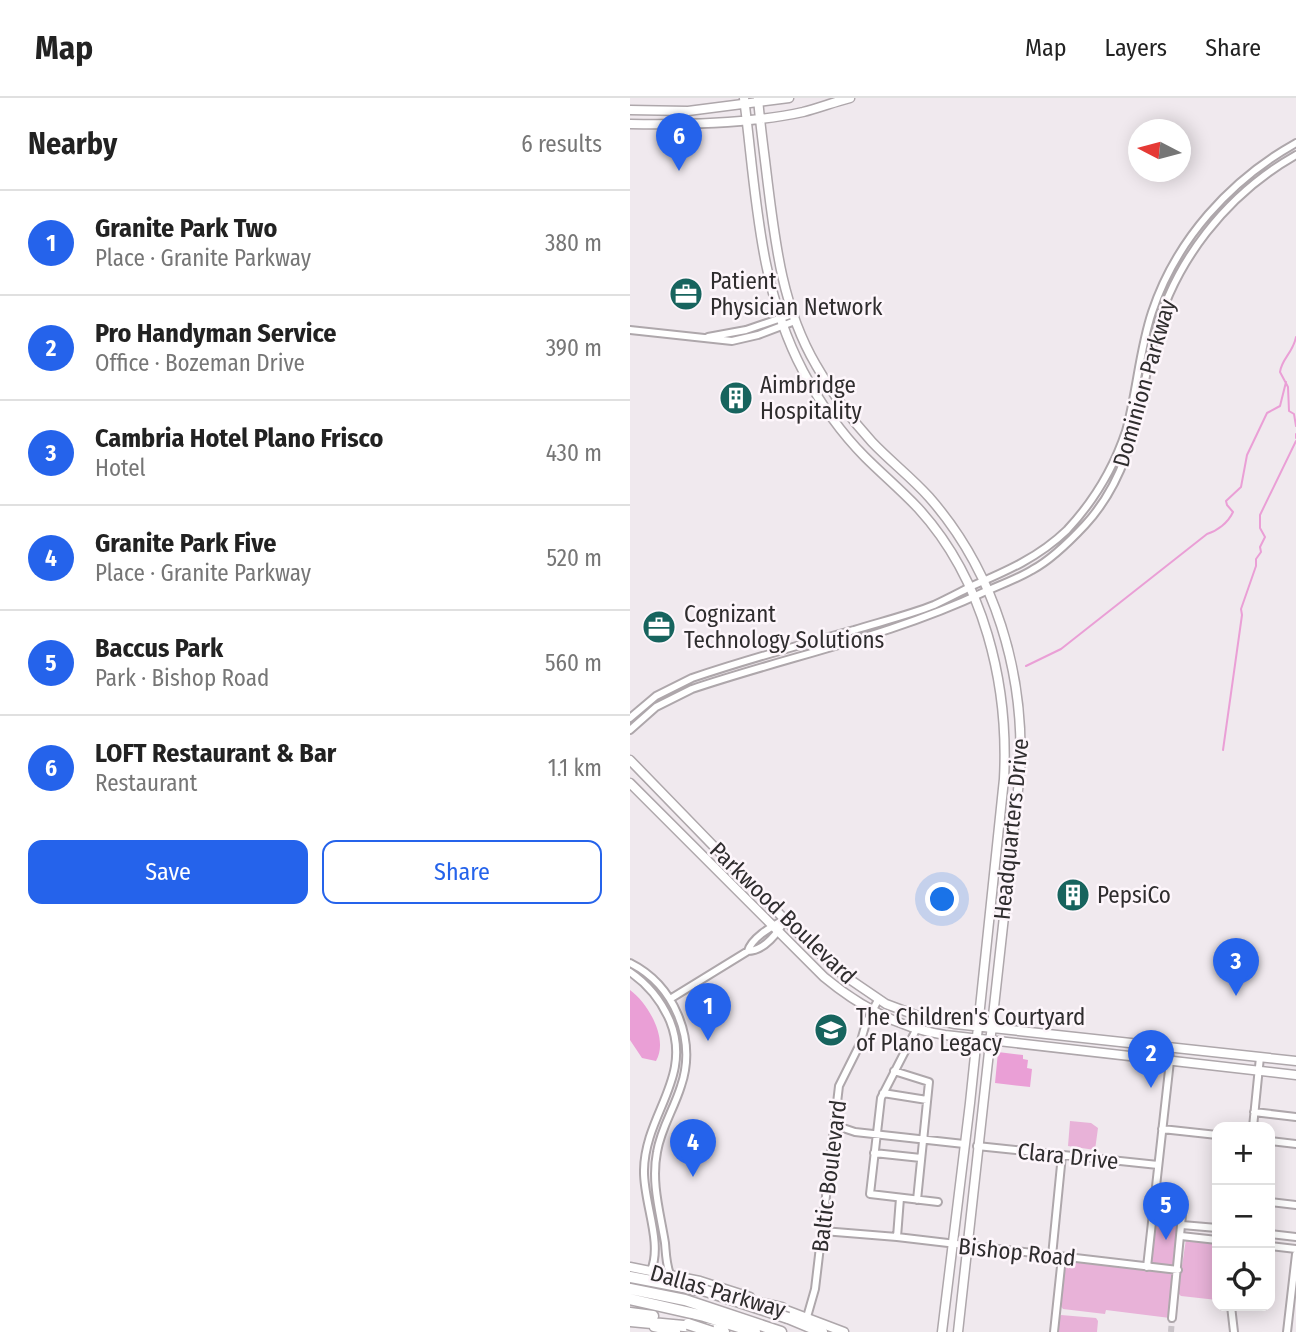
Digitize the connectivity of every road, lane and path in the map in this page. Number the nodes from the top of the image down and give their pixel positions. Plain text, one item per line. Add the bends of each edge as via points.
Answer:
1 (789, 98) edge
2 (850, 98) edge
3 (758, 101) edge
4 (744, 102) edge
5 (630, 110) edge
6 (760, 118) junction
7 (746, 119) junction
8 (630, 124) edge
9 (1296, 143) edge
10 (1296, 155) edge
11 (1222, 201) junction
12 (1228, 208) junction
13 (771, 215) junction
14 (758, 217) junction
15 (1157, 299) junction
16 (1165, 303) junction
17 (794, 317) junction
18 (782, 322) junction
19 (630, 330) edge
20 (1132, 400) junction
21 (1142, 401) junction
22 (869, 439) junction
23 (859, 450) junction
24 (983, 582) junction
25 (969, 588) junction
26 (987, 591) junction
27 (973, 597) junction
28 (867, 626) junction
29 (870, 635) junction
30 (670, 688) junction
31 (674, 697) junction
32 (630, 718) edge
33 (630, 730) edge
34 (630, 760) edge
35 (630, 783) edge
36 (703, 835) junction
37 (692, 846) junction
38 (785, 919) junction
39 (776, 929) junction
40 (630, 963) edge
41 (630, 972) edge
42 (671, 999) junction
43 (878, 1000) junction
44 (662, 1003) junction
45 (872, 1011) junction
46 (978, 1027) junction
47 (990, 1028) junction
48 (916, 1030) junction
49 (976, 1039) junction
50 (1091, 1039) junction
51 (989, 1040) junction
52 (1172, 1048) junction
53 (1089, 1052) junction
54 (1260, 1057) junction
55 (1170, 1061) junction
56 (1296, 1061) edge
57 (894, 1071) junction
58 (1258, 1071) junction
59 (675, 1074) junction
60 (1296, 1075) edge
61 (684, 1076) junction
62 (883, 1093) junction
63 (927, 1100) junction
64 (1254, 1112) junction
65 (1296, 1117) edge
66 (1253, 1122) edge
67 (834, 1125) junction
68 (1162, 1129) junction
69 (1212, 1134) edge
70 (876, 1135) junction
71 (649, 1136) junction
72 (659, 1139) junction
73 (923, 1140) junction
74 (1275, 1142) edge
75 (964, 1144) junction
76 (1296, 1144) edge
77 (977, 1146) junction
78 (874, 1153) junction
79 (1062, 1155) junction
80 (921, 1158) junction
81 (1158, 1166) junction
82 (900, 1198) junction
83 (917, 1200) junction
84 (938, 1202) dead end
85 (1275, 1203) edge
86 (657, 1204) junction
87 (1296, 1205) edge
88 (647, 1206) junction
89 (1154, 1208) junction
90 (1182, 1225) junction
91 (1212, 1228) edge
92 (823, 1231) junction
93 (1275, 1235) edge
94 (1181, 1236) junction
95 (897, 1237) junction
96 (1296, 1237) edge
97 (1212, 1239) edge
98 (953, 1245) junction
99 (966, 1247) junction
100 (1275, 1247) edge
101 (1296, 1249) edge
102 (1296, 1254) edge
103 (1052, 1256) junction
104 (1062, 1257) junction
105 (630, 1267) edge
106 (1147, 1267) junction
107 (651, 1270) junction
108 (1178, 1270) junction
109 (670, 1274) junction
110 (630, 1275) edge
111 (630, 1289) edge
112 (630, 1299) edge
113 (782, 1308) junction
114 (1232, 1311) edge
115 (630, 1313) edge
116 (807, 1317) junction
117 (1172, 1318) tunnel mouth
118 (630, 1321) edge
119 (688, 1325) junction
120 (676, 1332) edge
121 (712, 1332) edge
122 (724, 1332) edge
123 (755, 1332) edge
124 (781, 1332) edge
125 (822, 1332) edge
126 (844, 1332) edge
127 (942, 1332) edge
128 (958, 1332) edge
129 (1054, 1332) edge
130 (1234, 1332) edge
131 (1287, 1332) edge

1 - 3 main road
2 - 6 main road
3 - 4 main road
3 - 6 main road, Headquarters Drive
4 - 5 main road via 688,111
4 - 7 main road, Headquarters Drive
6 - 7 main road
6 - 13 main road, Headquarters Drive
7 - 8 main road
7 - 14 main road, Headquarters Drive
9 - 11 street, Dominion Parkway via 1239,182
10 - 12 street, Dominion Parkway
11 - 12 street
11 - 15 street, Dominion Parkway via 1179,255
12 - 16 street, Dominion Parkway via 1200,240
13 - 14 main road
13 - 17 main road, Headquarters Drive
14 - 18 main road, Headquarters Drive via 766,272
15 - 16 street
15 - 20 street, Dominion Parkway
16 - 21 street, Dominion Parkway
17 - 18 street
17 - 22 main road, Headquarters Drive via 816,366
18 - 19 street via 706,338
18 - 23 main road, Headquarters Drive via 811,385
20 - 21 street
20 - 24 street, Dominion Parkway via 1118,453 1085,508 1042,551
21 - 26 street, Dominion Parkway via 1121,468 1086,524 1034,569
22 - 23 main road
22 - 24 main road, Headquarters Drive via 944,516
23 - 25 main road, Headquarters Drive via 926,519
24 - 25 street, Dominion Parkway
24 - 26 main road, Headquarters Drive
25 - 27 main road, Headquarters Drive
25 - 28 street, Dominion Parkway via 933,606
26 - 27 street, Dominion Parkway
26 - 47 main road, Headquarters Drive via 1013,668 1021,743
27 - 29 street, Dominion Parkway
27 - 46 main road, Headquarters Drive via 1000,687 1005,752
28 - 29 street
28 - 30 street, Dominion Parkway
29 - 31 street, Dominion Parkway
30 - 31 street
30 - 32 street, Dominion Parkway
31 - 33 street, Dominion Parkway
34 - 36 main road, Parkwood Boulevard
35 - 37 main road, Parkwood Boulevard
36 - 37 main road
36 - 38 main road, Parkwood Boulevard
37 - 39 main road, Parkwood Boulevard
38 - 39 street
38 - 43 main road, Parkwood Boulevard via 833,967
39 - 42 street via 754,951
39 - 45 main road, Parkwood Boulevard via 824,977
40 - 42 street via 657,981
41 - 44 street
42 - 44 street
42 - 61 street via 684,1033
43 - 45 street, Baltic Boulevard
43 - 46 main road, Parkwood Boulevard via 918,1016
44 - 59 street via 676,1036
45 - 48 main road, Parkwood Boulevard
45 - 67 street, Baltic Boulevard via 839,1086
46 - 47 main road, Parkwood Boulevard
46 - 49 main road, Headquarters Drive
47 - 50 main road, Parkwood Boulevard
47 - 51 main road, Headquarters Drive
48 - 49 main road, Parkwood Boulevard
48 - 57 street
49 - 51 main road, Parkwood Boulevard
49 - 75 main road, Headquarters Drive
50 - 52 main road, Parkwood Boulevard
50 - 53 main road
51 - 53 main road, Parkwood Boulevard
51 - 77 main road, Headquarters Drive
52 - 54 main road, Parkwood Boulevard
52 - 55 street
53 - 55 main road, Parkwood Boulevard
54 - 56 main road, Parkwood Boulevard
54 - 58 street
55 - 58 main road, Parkwood Boulevard
55 - 68 street
57 - 62 street
57 - 63 street via 929,1082
58 - 60 main road, Parkwood Boulevard
58 - 64 street
59 - 61 street
59 - 71 street
61 - 72 street
62 - 63 street
62 - 70 street
63 - 73 street
64 - 65 street
64 - 66 street
67 - 70 street
67 - 92 street, Baltic Boulevard
68 - 69 street
68 - 81 street
70 - 73 street
70 - 78 street
71 - 72 street
71 - 88 street via 644,1169
72 - 86 street
73 - 75 street
73 - 80 street
74 - 76 street
75 - 77 main road
75 - 98 main road, Headquarters Drive
77 - 79 street, Clara Drive
77 - 99 main road, Headquarters Drive
78 - 80 street
78 - 82 street via 870,1194
79 - 81 street, Clara Drive
79 - 103 street
80 - 83 street
81 - 89 street
82 - 83 street
82 - 95 street
83 - 84 street
85 - 87 street
86 - 88 street
86 - 109 street
88 - 107 street via 654,1235
89 - 90 street via 1177,1210
89 - 106 street
90 - 91 street
90 - 94 street
92 - 95 street, Bishop Road
92 - 116 street, Baltic Boulevard
93 - 96 street
94 - 97 street
94 - 108 street
95 - 98 street, Bishop Road
98 - 99 street, Bishop Road
98 - 127 main road, Headquarters Drive
99 - 103 street, Bishop Road
99 - 128 main road, Headquarters Drive
100 - 101 street
102 - 131 street
103 - 104 street, Bishop Road
104 - 106 street, Bishop Road
104 - 129 street
105 - 107 main road, Dallas Parkway
106 - 108 street, Bishop Road
107 - 109 main road, Dallas Parkway
108 - 117 street
109 - 113 main road, Dallas Parkway
110 - 113 highway
110 - 125 highway, bridge via 691,1286
111 - 124 highway via 685,1300
112 - 123 highway
113 - 116 main road, Dallas Parkway
114 - 130 street
115 - 119 highway
116 - 126 main road, Dallas Parkway
118 - 119 highway
118 - 120 main road
118 - 122 highway
119 - 121 highway, bridge

